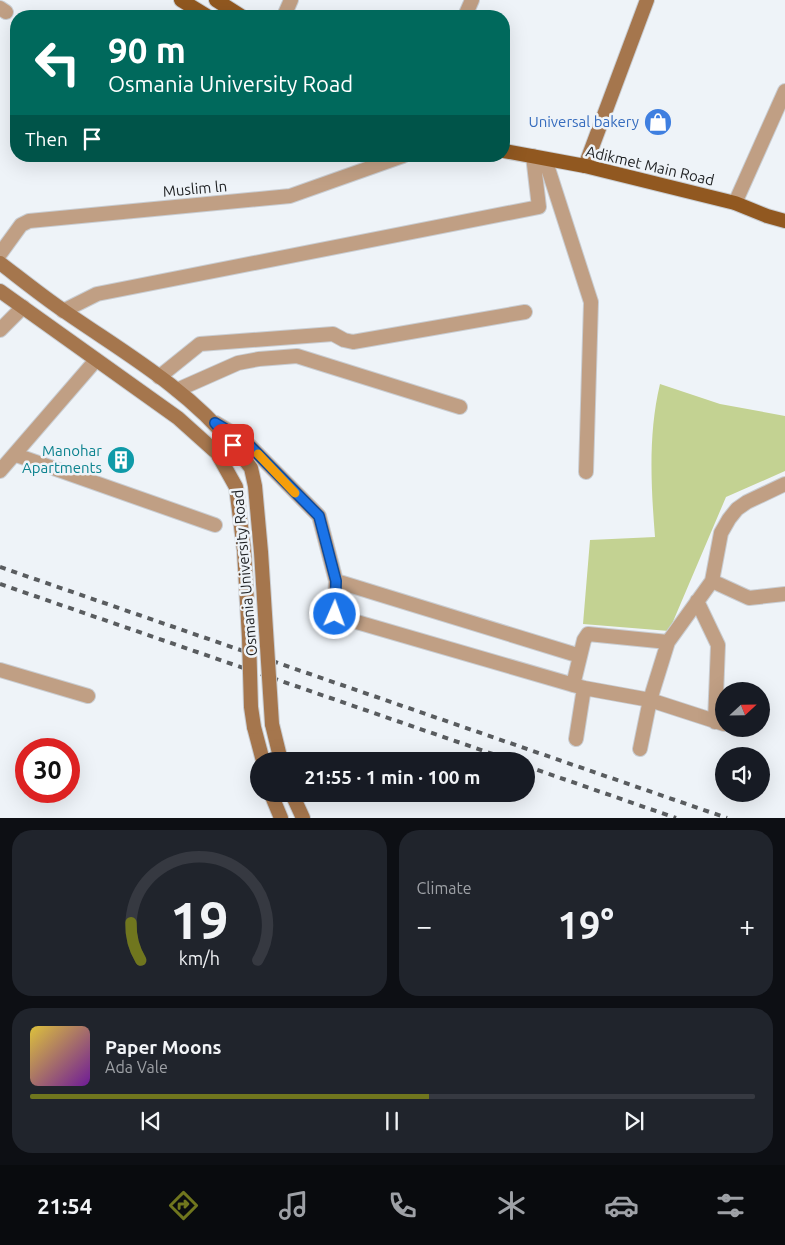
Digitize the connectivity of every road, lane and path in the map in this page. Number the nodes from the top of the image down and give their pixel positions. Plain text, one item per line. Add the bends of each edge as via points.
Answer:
1 (181, 0) edge
2 (216, 0) edge
3 (647, 0) edge
4 (197, 10) edge
5 (232, 10) edge
6 (785, 91) edge
7 (510, 152) edge
8 (539, 158) junction
9 (386, 162) edge
10 (585, 166) junction
11 (735, 203) junction
12 (785, 221) edge
13 (0, 254) edge
14 (0, 263) edge
15 (0, 290) edge
16 (23, 307) junction
17 (63, 310) junction
18 (525, 312) dead end
19 (0, 330) edge
20 (96, 360) junction
21 (160, 377) junction
22 (177, 390) junction
23 (460, 407) dead end
24 (215, 423) junction
25 (16, 455) junction
26 (0, 471) edge
27 (586, 472) dead end
28 (785, 484) edge
29 (215, 525) dead end
30 (336, 581) junction
31 (712, 581) junction
32 (785, 594) edge
33 (697, 601) junction
34 (668, 642) junction
35 (580, 656) junction
36 (0, 670) edge
37 (719, 682) edge
38 (579, 686) junction
39 (88, 696) dead end
40 (650, 700) junction
41 (715, 721) edge
42 (576, 738) dead end
43 (640, 750) dead end
44 (261, 752) edge
45 (279, 752) edge
46 (274, 802) edge
47 (296, 802) edge
48 (303, 816) edge
49 (281, 818) edge

1 - 4 main road
2 - 5 main road
3 - 10 main road
6 - 11 street
7 - 8 main road, Adikmet Main Road
8 - 10 main road, Adikmet Main Road
8 - 17 street via 539,207 97,294
8 - 27 street via 591,302
9 - 13 street, Muslim ln via 290,196 29,221 21,225
10 - 11 main road, Adikmet Main Road
11 - 12 main road, Adikmet Main Road
14 - 17 main road, Osmania University Road
15 - 16 main road, Osmania University Road
16 - 19 street
16 - 20 main road, Osmania University Road
17 - 21 main road, Osmania University Road
18 - 21 street via 353,342 333,334 200,344
20 - 25 street
20 - 44 main road, Osmania University Road, bridge via 178,418 217,453 236,487 244,550 251,707
21 - 22 main road, Osmania University Road
22 - 23 street via 238,363 297,356
22 - 24 main road, Osmania University Road
24 - 30 street via 244,440 319,516
24 - 45 main road, Osmania University Road, bridge via 251,468 255,486 272,724
25 - 26 street
25 - 29 street
28 - 31 street via 747,502 729,519 720,533
30 - 35 street
30 - 38 street via 336,616
31 - 32 street via 749,598
31 - 33 street
33 - 34 street
33 - 37 street via 718,645
34 - 35 street via 590,634 586,636
34 - 40 street
35 - 38 street
36 - 39 street
38 - 40 street
38 - 42 street
40 - 41 street
40 - 43 street
46 - 49 main road
47 - 48 main road

